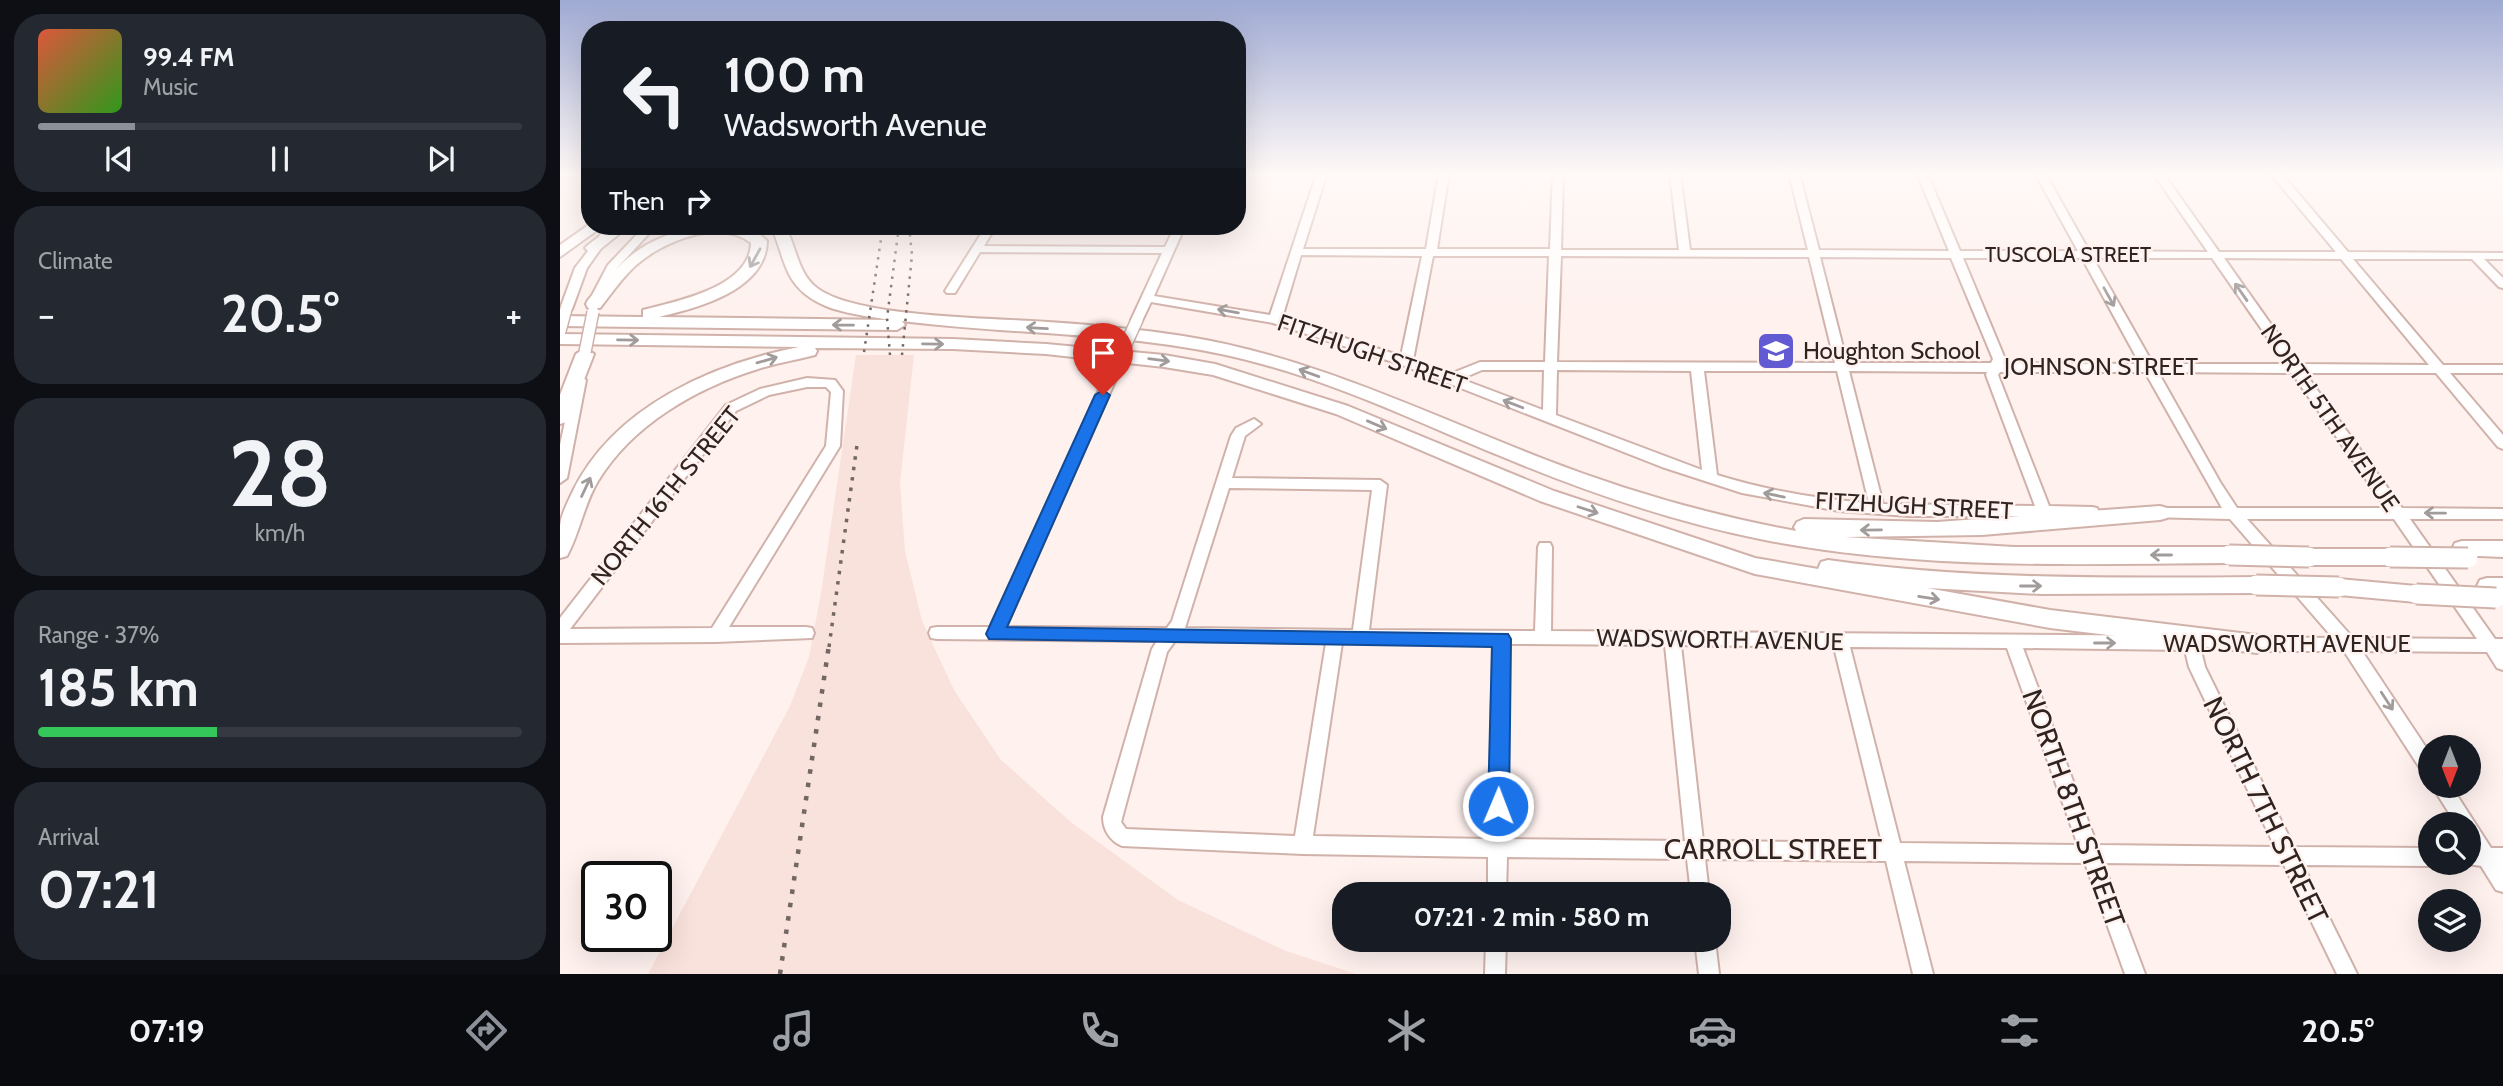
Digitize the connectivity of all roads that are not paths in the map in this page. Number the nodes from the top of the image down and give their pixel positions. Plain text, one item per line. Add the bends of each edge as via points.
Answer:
1 (1308, 218) edge
2 (1437, 218) edge
3 (1556, 218) edge
4 (1681, 218) edge
5 (1806, 218) edge
6 (1941, 218) edge
7 (2065, 218) edge
8 (2190, 218) edge
9 (2313, 218) edge
10 (584, 235) edge
11 (604, 235) edge
12 (610, 235) edge
13 (642, 235) edge
14 (682, 235) edge
15 (752, 235) edge
16 (782, 235) edge
17 (985, 235) edge
18 (1176, 235) edge
19 (593, 248) junction
20 (976, 249) junction
21 (1168, 250) junction
22 (560, 252) edge
23 (1298, 252) junction
24 (1429, 253) junction
25 (1555, 254) junction
26 (1685, 254) junction
27 (1815, 254) junction
28 (1956, 254) junction
29 (2085, 255) junction
30 (2215, 255) junction
31 (2344, 255) junction
32 (2474, 256) junction
33 (2503, 256) edge
34 (2503, 285) edge
35 (951, 291) dead end
36 (1147, 298) junction
37 (598, 312) junction
38 (563, 315) edge
39 (1275, 320) junction
40 (985, 325) junction
41 (560, 331) edge
42 (560, 339) edge
43 (864, 343) junction
44 (585, 353) junction
45 (1406, 362) junction
46 (1551, 366) junction
47 (1697, 367) junction
48 (1843, 367) junction
49 (1996, 367) junction
50 (2149, 368) junction
51 (2294, 368) junction
52 (2441, 368) junction
53 (2503, 369) edge
54 (1450, 379) junction
55 (560, 418) edge
56 (1549, 418) junction
57 (1254, 424) dead end
58 (2503, 444) edge
59 (560, 478) edge
60 (1710, 478) junction
61 (1223, 483) junction
62 (1647, 502) junction
63 (1877, 508) junction
64 (2044, 512) junction
65 (2160, 513) junction
66 (2397, 513) junction
67 (2234, 514) junction
68 (2503, 514) edge
69 (1672, 538) junction
70 (1545, 547) dead end
71 (2503, 549) edge
72 (560, 551) edge
73 (2465, 554) junction
74 (2503, 558) edge
75 (2497, 592) edge
76 (560, 630) edge
77 (937, 633) dead end
78 (806, 634) dead end
79 (995, 634) junction
80 (716, 635) junction
81 (560, 636) edge
82 (1168, 636) junction
83 (1335, 638) junction
84 (1360, 638) junction
85 (1502, 639) junction
86 (1544, 639) junction
87 (1672, 640) junction
88 (1841, 641) junction
89 (2013, 643) junction
90 (2191, 643) junction
91 (2257, 644) junction
92 (2348, 644) junction
93 (2496, 645) edge
94 (2503, 663) edge
95 (2418, 750) edge
96 (1303, 845) junction
97 (1497, 848) junction
98 (1696, 849) junction
99 (1894, 850) junction
100 (2090, 852) junction
101 (2287, 855) junction
102 (2418, 857) edge
103 (2486, 857) edge
104 (1497, 882) edge
105 (1699, 882) edge
106 (2503, 883) edge
107 (1496, 952) edge
108 (1706, 952) edge
109 (1495, 974) edge
110 (1709, 974) edge
111 (1923, 974) edge
112 (2135, 974) edge
113 (2347, 974) edge

1 - 23 street
2 - 24 street
3 - 25 street
4 - 26 street
5 - 27 street
6 - 28 street
7 - 29 street
8 - 30 street, NORTH 5TH AVENUE
9 - 31 street
10 - 22 highway
11 - 19 street
12 - 19 highway
13 - 37 street via 612,267
37 -> 14 highway via 636,258
15 -> 37 highway via 759,241 756,260 717,292 685,306
16 - 40 highway via 803,283 829,301 860,310
17 - 20 street
18 - 21 street
19 - 38 street
20 - 21 street
20 - 35 street
21 - 36 street
23 - 24 street, TUSCOLA STREET
23 - 39 street
24 - 25 street, TUSCOLA STREET
24 - 45 street
25 - 26 street, TUSCOLA STREET
25 - 46 street
26 - 27 street, TUSCOLA STREET
27 - 28 street, TUSCOLA STREET
27 - 48 street
28 - 29 street, TUSCOLA STREET
28 - 49 street via 1999,359
29 - 30 street, TUSCOLA STREET
29 -> 50 street
30 - 31 street, TUSCOLA STREET
51 -> 30 street, NORTH 5TH AVENUE
31 - 32 street, TUSCOLA STREET
31 - 52 street
32 - 33 street, TUSCOLA STREET
32 - 34 street
39 -> 36 street, FITZHUGH STREET
36 - 79 street, bridge
37 - 38 highway
40 -> 37 highway
37 - 44 street, bridge
38 - 41 street, bridge
39 - 45 street, FITZHUGH STREET
62 -> 40 highway via 1286,365 1188,342
42 -> 43 highway
43 -> 69 highway via 1045,349 1164,360 1214,370 1342,410 1547,496
72 -> 43 highway via 591,476 649,417 746,366
44 - 55 highway
44 - 59 street
45 - 54 street, FITZHUGH STREET
46 - 47 street, JOHNSON STREET
46 - 54 street, JOHNSON STREET via 1480,366
46 - 56 street
47 - 48 street, JOHNSON STREET
47 - 60 street
48 - 49 street, JOHNSON STREET
48 - 63 street
49 - 50 street, JOHNSON STREET
49 - 64 street via 1992,375
50 - 51 street, JOHNSON STREET
50 - 67 street
51 - 52 street, JOHNSON STREET
51 - 66 street, NORTH 5TH AVENUE
52 - 53 street, JOHNSON STREET
52 - 58 street
56 -> 54 street, FITZHUGH STREET
56 - 60 street, FITZHUGH STREET
57 - 61 street via 1238,436
63 -> 60 street, FITZHUGH STREET via 1787,498
61 - 82 street via 1179,624
61 - 84 street via 1380,485
65 -> 62 highway via 1844,530
73 -> 62 highway, bridge via 1990,555 1886,550 1752,530
63 - 64 street, FITZHUGH STREET
64 - 65 street, FITZHUGH STREET
65 - 67 street, FITZHUGH STREET
66 - 67 street, FITZHUGH STREET
68 -> 66 street, FITZHUGH STREET
66 - 93 street, NORTH 5TH AVENUE
67 - 92 street
69 -> 75 highway, bridge via 1921,580 2008,586
69 -> 91 highway via 1755,566 1829,581 2050,619
70 - 86 street
71 - 73 highway
73 - 74 highway
76 - 80 street, NORTH 16TH STREET via 731,408 778,390 830,383 837,391 833,446
77 - 79 street, WADSWORTH AVENUE
78 - 80 street
79 - 82 street, WADSWORTH AVENUE
80 - 81 street
82 - 83 street, WADSWORTH AVENUE
82 - 96 street, CARROLL STREET via 1160,649 1112,817 1116,833 1131,839
83 - 84 street, WADSWORTH AVENUE
83 - 96 street
84 - 85 street, WADSWORTH AVENUE
85 - 86 street, WADSWORTH AVENUE
85 - 97 street
86 - 87 street, WADSWORTH AVENUE
87 - 88 street, WADSWORTH AVENUE
87 - 98 street
88 - 89 street, WADSWORTH AVENUE
88 - 99 street
89 -> 90 street, WADSWORTH AVENUE
89 - 100 street, NORTH 8TH STREET
90 - 91 street, WADSWORTH AVENUE
90 - 101 street, NORTH 7TH STREET via 2197,667
91 - 92 street, WADSWORTH AVENUE
92 - 93 street, WADSWORTH AVENUE
92 -> 95 street
93 - 94 street, NORTH 5TH AVENUE
96 - 97 street, CARROLL STREET
97 - 98 street, CARROLL STREET
97 - 104 street
98 - 99 street, CARROLL STREET
98 - 105 street
99 - 100 street, CARROLL STREET
99 - 111 street
100 - 101 street, CARROLL STREET
100 - 112 street, NORTH 8TH STREET
101 - 102 street, CARROLL STREET
101 - 113 street, NORTH 7TH STREET
103 - 106 street
107 - 109 street
108 - 110 street

